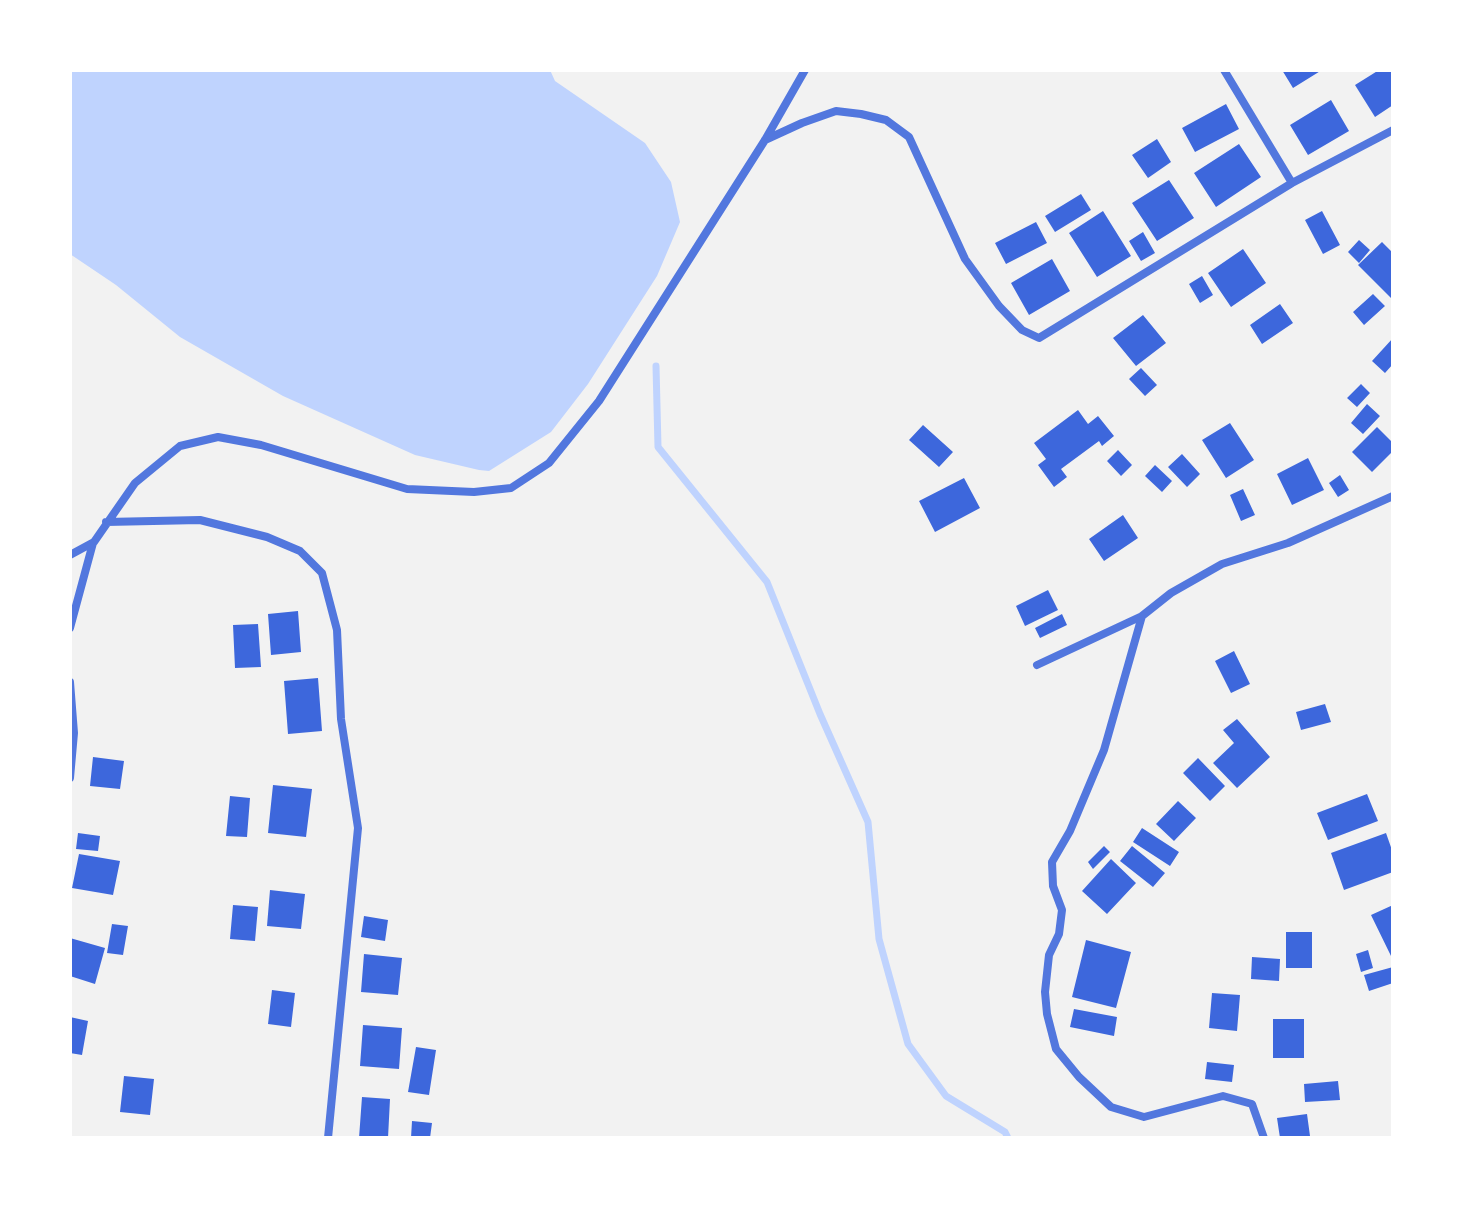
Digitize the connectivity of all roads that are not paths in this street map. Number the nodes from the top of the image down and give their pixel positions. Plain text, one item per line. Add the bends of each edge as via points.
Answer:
1 (805, 70) edge
2 (1224, 70) edge
3 (1392, 134) edge
4 (765, 140) junction
5 (1292, 183) junction
6 (1393, 496) edge
7 (106, 522) junction
8 (94, 542) junction
9 (70, 555) edge
10 (1142, 616) junction
11 (70, 628) edge
12 (1037, 665) dead end
13 (70, 682) edge
14 (70, 778) edge
15 (328, 1138) edge
16 (1264, 1138) edge

1 - 4 street
2 - 5 street
3 - 5 street
4 - 5 street via 836,111 886,120 909,137 965,259 999,306 1022,330 1039,338
4 - 7 street via 599,401 549,463 511,488 407,489 218,437 180,446 135,483
6 - 10 street via 1288,543 1222,564
7 - 8 street
7 - 15 street via 200,520 300,551 322,573 337,630 341,719 358,828
8 - 9 street
8 - 11 street
10 - 12 street
10 - 16 street via 1104,750 1052,862 1062,910 1049,955 1047,1014 1056,1049 1111,1107 1144,1117 1223,1096 1252,1104
13 - 14 street

